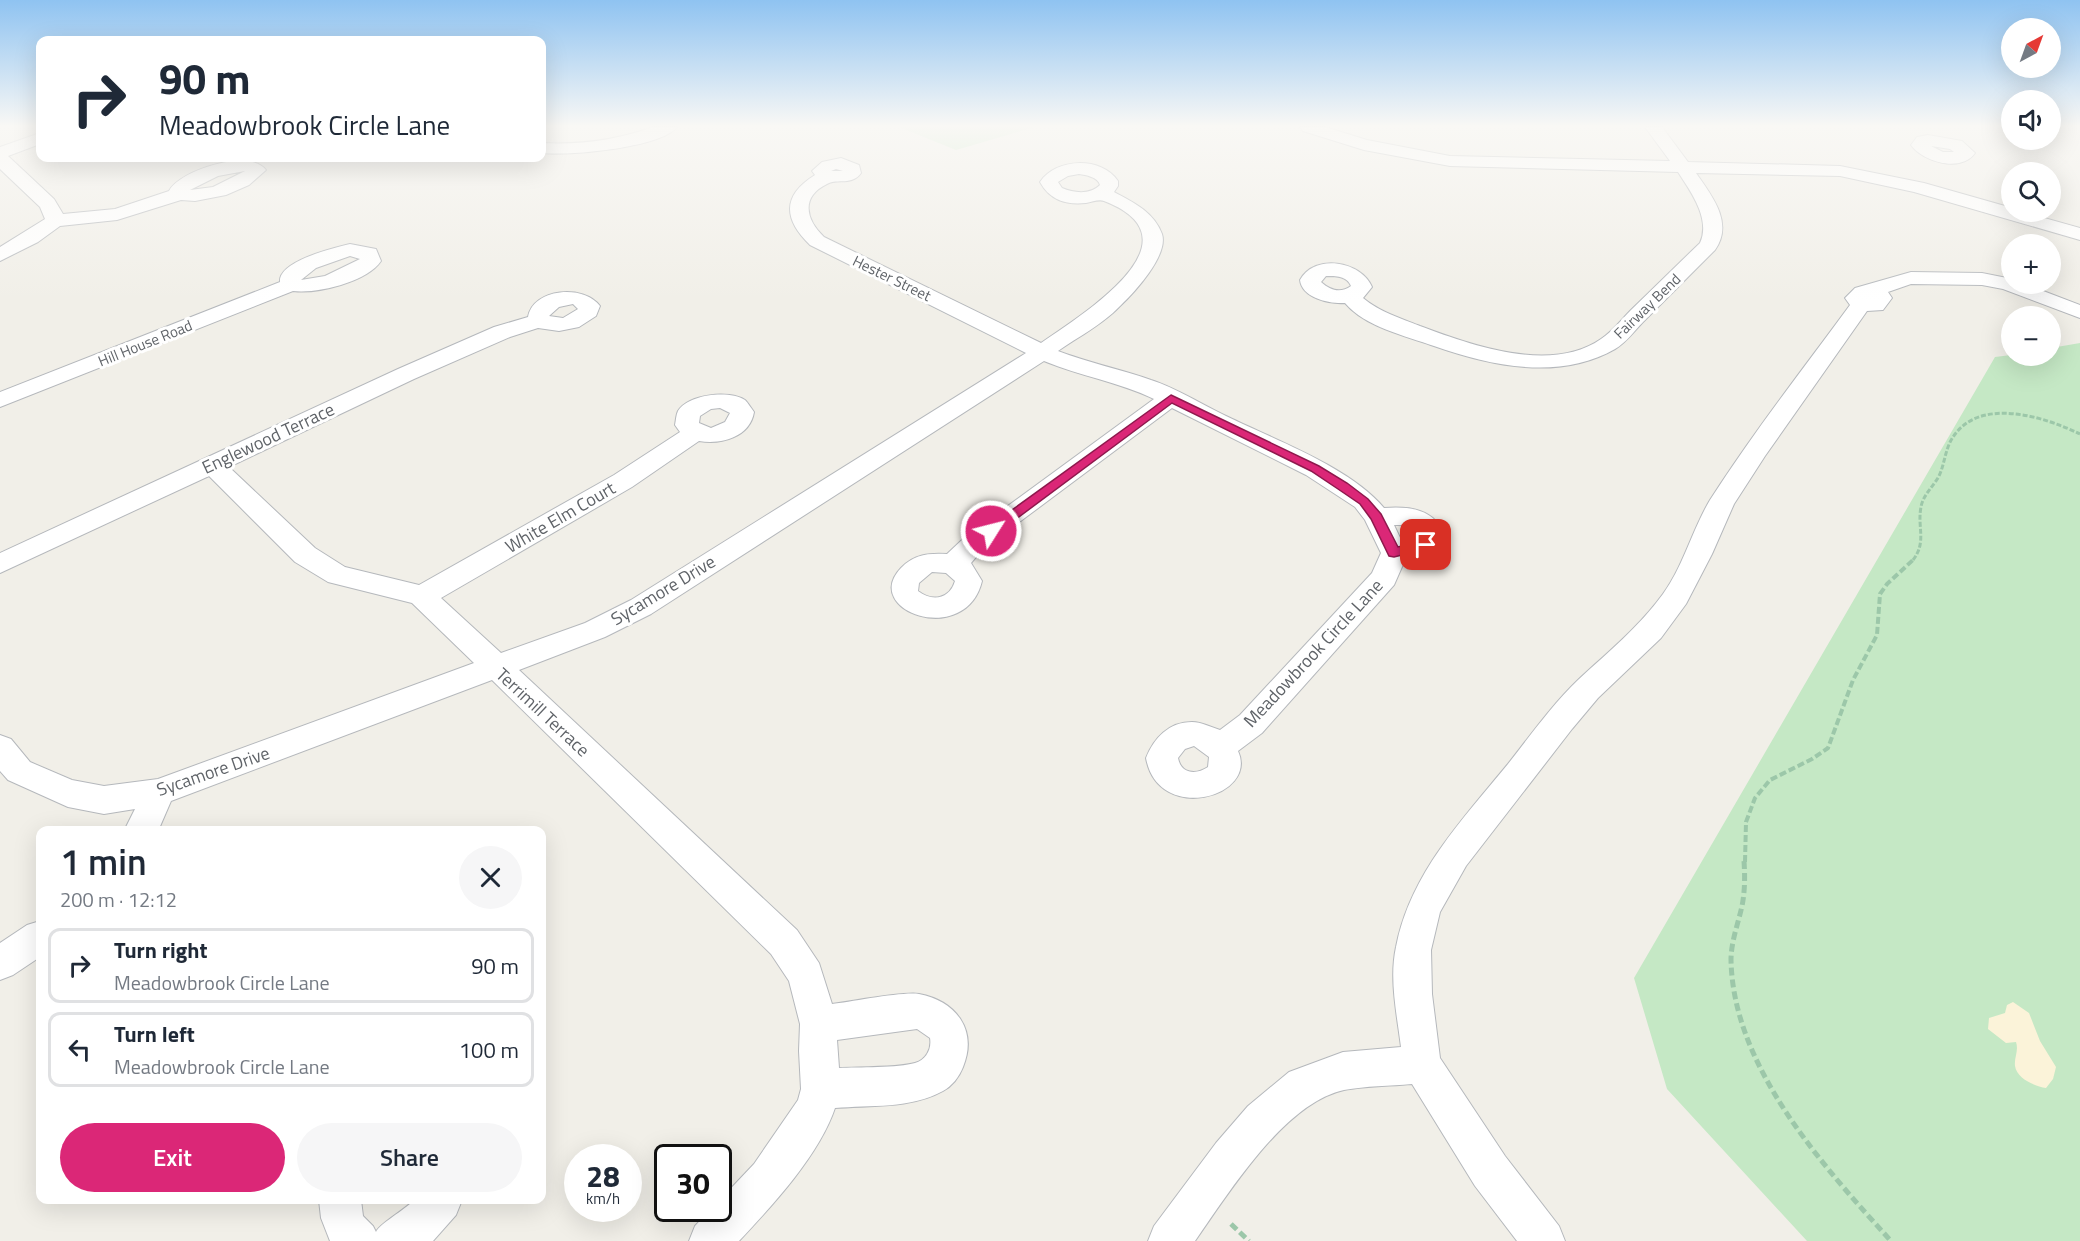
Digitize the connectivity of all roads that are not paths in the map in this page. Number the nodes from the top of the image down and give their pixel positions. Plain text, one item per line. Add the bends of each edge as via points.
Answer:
1 (28, 185) edge
2 (814, 185) edge
3 (1694, 185) edge
4 (1907, 185) edge
5 (1917, 187) joint
6 (1103, 193) dead end
7 (179, 194) dead end
8 (55, 221) junction
9 (2080, 234) edge
10 (0, 255) edge
11 (291, 285) dead end
12 (1350, 296) dead end
13 (2080, 312) edge
14 (540, 320) dead end
15 (1042, 352) junction
16 (1171, 398) junction
17 (0, 400) edge
18 (695, 433) dead end
19 (211, 465) junction
20 (1377, 517) junction
21 (1394, 553) junction
22 (0, 564) edge
23 (954, 564) dead end
24 (422, 596) junction
25 (494, 666) junction
26 (1221, 746) dead end
27 (0, 748) edge
28 (159, 792) junction
29 (143, 826) edge
30 (36, 940) edge
31 (0, 963) edge
32 (819, 1023) junction
33 (1422, 1064) junction
34 (821, 1089) junction
35 (340, 1204) edge
36 (358, 1241) edge
37 (710, 1241) edge
38 (1168, 1241) edge
39 (1544, 1241) edge

1 - 8 street via 47,202
2 - 15 street, Hester Street via 799,204 799,220 817,241
3 - 12 street, Fairway Bend via 1714,227 1708,246 1619,334 1594,352 1558,361 1489,357 1459,350 1381,318
4 - 5 street
5 - 9 street
6 - 15 street, Sycamore Drive via 1143,218 1154,245 1148,260 1111,304
7 - 8 street via 117,214
8 - 10 street
11 - 17 street, Hill House Road
13 - 33 street via 1976,280 1937,277 1895,281 1868,298 1755,452 1727,495 1676,597 1651,631 1587,690 1561,720 1435,885 1422,912 1413,950 1413,994
14 - 19 street, Englewood Terrace via 502,332 406,374
15 - 16 street via 1144,385
15 - 25 street, Sycamore Drive via 641,607 595,630
16 - 20 street via 1315,469 1364,501
16 - 23 street via 973,544
18 - 24 street, White Elm Court via 623,482
19 - 22 street, Englewood Terrace
19 - 24 street, Terrimill Terrace via 320,565 338,575
20 - 21 street
20 - 21 street via 1410,517 1431,530 1426,545
21 - 26 street, Meadowbrook Circle Lane via 1384,578 1251,724
24 - 25 street, Terrimill Terrace
25 - 28 street, Sycamore Drive
25 - 32 street, Terrimill Terrace via 784,942 806,975
27 - 28 street, Sycamore Drive via 19,771 68,793 104,800
28 - 29 street
30 - 31 street
32 - 34 street, Terrimill Terrace
32 - 34 street via 917,1011 939,1020 949,1034 951,1046 941,1070 927,1080
33 - 38 street via 1343,1071 1304,1086 1262,1120
33 - 39 street via 1490,1171
34 - 37 street, Terrimill Terrace via 814,1111 769,1179
35 - 36 street via 345,1227

